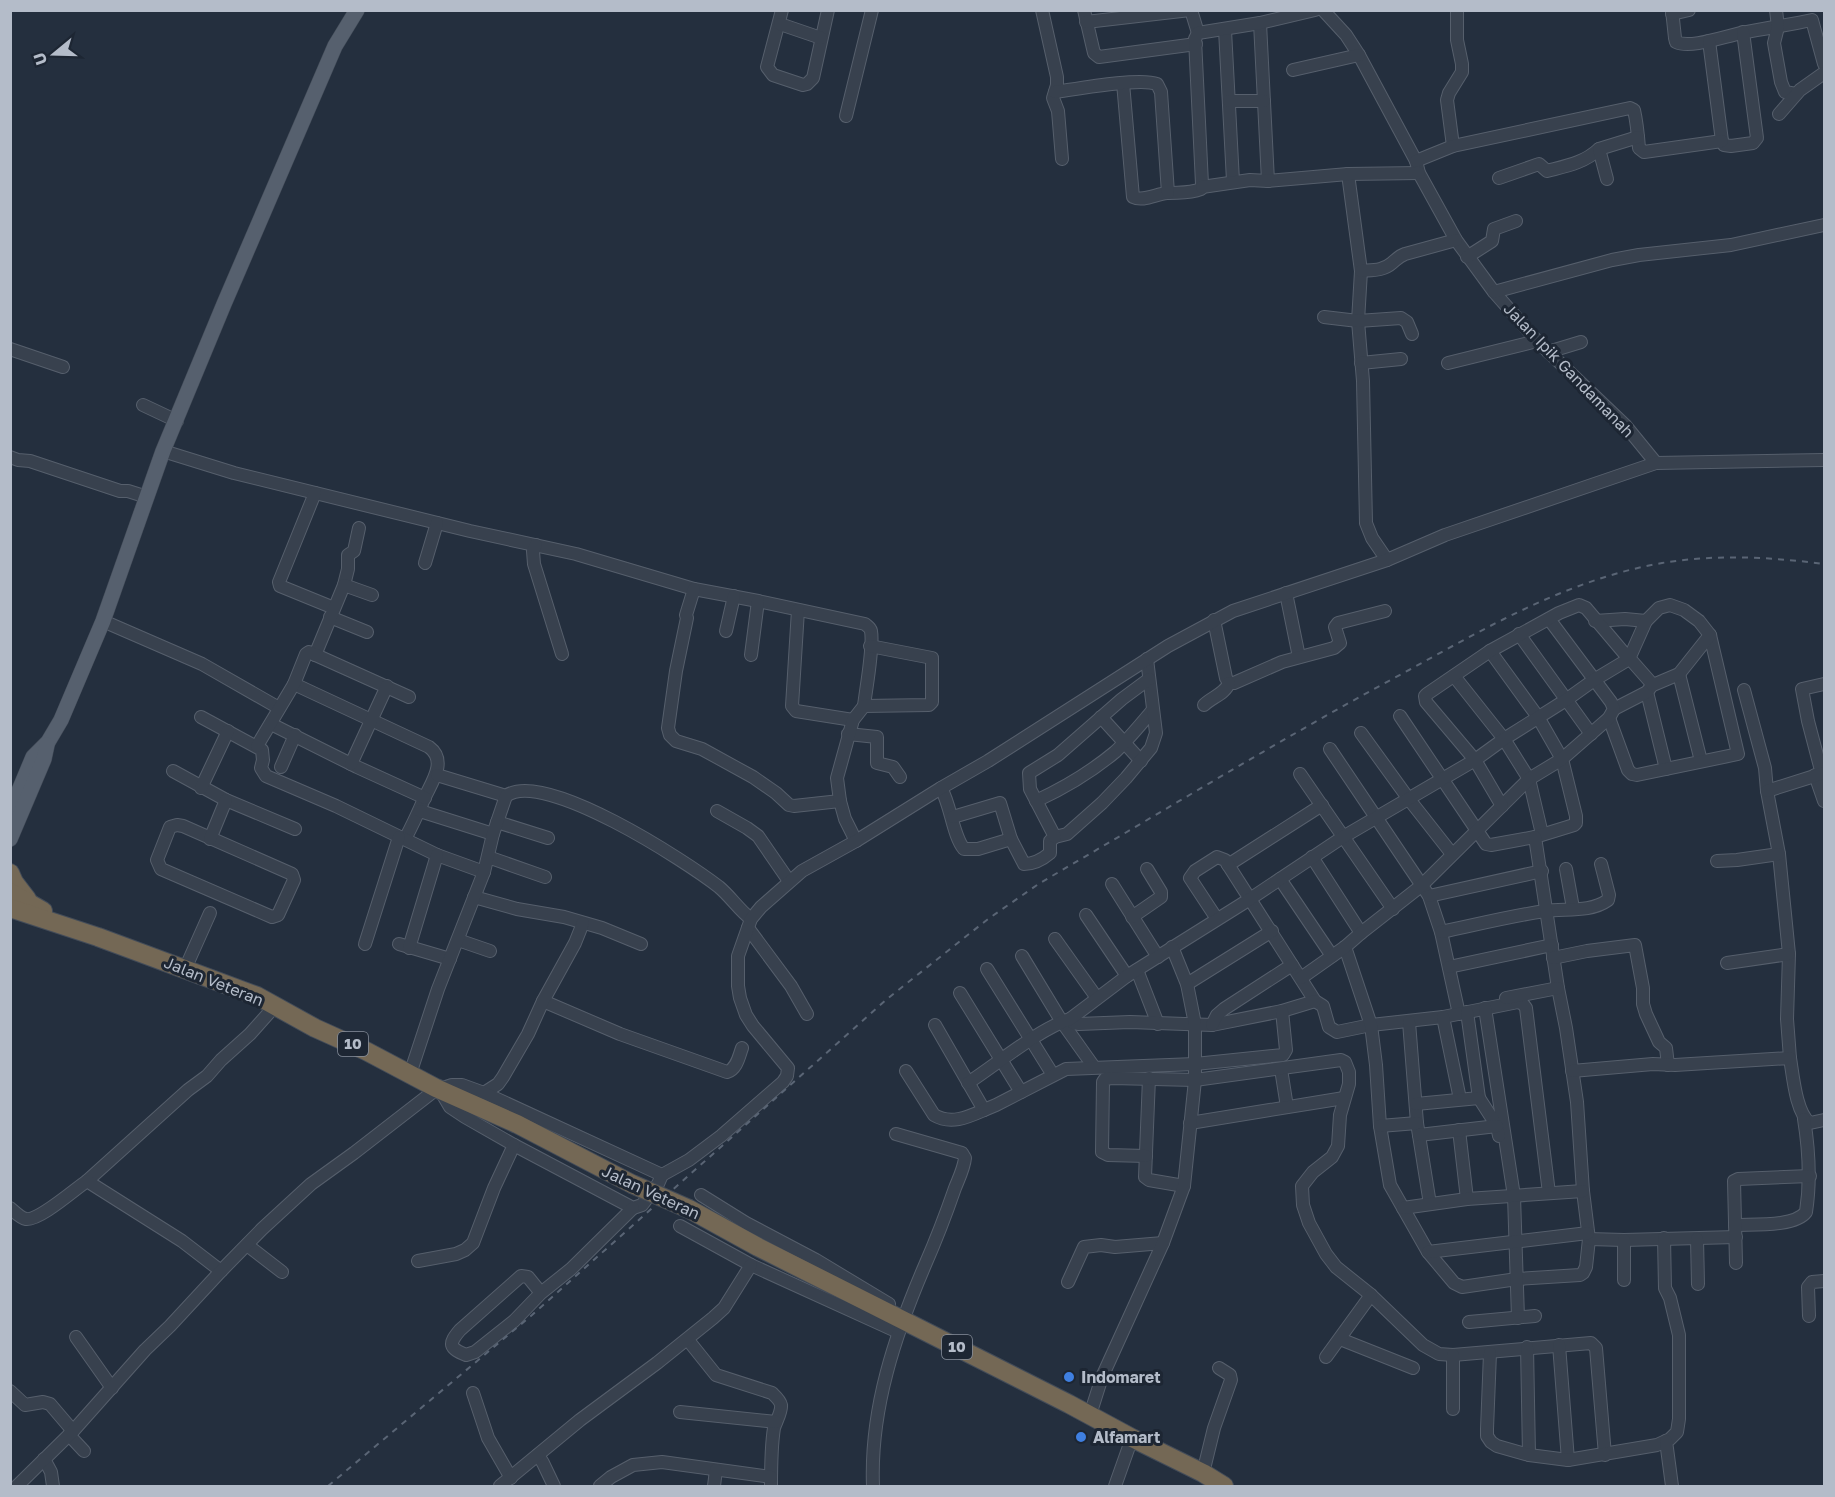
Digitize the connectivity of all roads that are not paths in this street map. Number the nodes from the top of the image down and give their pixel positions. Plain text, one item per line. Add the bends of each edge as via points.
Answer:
1 (357, 10) edge
2 (782, 10) edge
3 (828, 10) edge
4 (872, 10) edge
5 (1042, 10) edge
6 (1190, 10) edge
7 (1316, 10) edge
8 (1323, 10) edge
9 (1457, 10) edge
10 (1689, 10) edge
11 (1776, 10) edge
12 (1672, 12) edge
13 (1085, 16) edge
14 (1260, 23) junction
15 (780, 24) junction
16 (1778, 27) junction
17 (1226, 30) junction
18 (1743, 32) junction
19 (821, 39) junction
20 (1197, 39) junction
21 (1709, 41) junction
22 (1359, 55) junction
23 (1824, 64) edge
24 (1293, 70) dead end
25 (1824, 73) edge
26 (1123, 83) junction
27 (1055, 92) junction
28 (1796, 94) junction
29 (1229, 101) junction
30 (1264, 101) junction
31 (1779, 114) dead end
32 (846, 116) dead end
33 (1638, 137) junction
34 (1722, 141) junction
35 (1454, 146) junction
36 (1599, 149) junction
37 (1062, 159) dead end
38 (1417, 167) junction
39 (1348, 174) junction
40 (1499, 178) dead end
41 (1607, 179) dead end
42 (1233, 181) junction
43 (1268, 181) junction
44 (1202, 187) junction
45 (1168, 193) junction
46 (1516, 222) dead end
47 (1824, 225) edge
48 (1456, 240) junction
49 (1467, 257) junction
50 (1361, 271) junction
51 (1494, 292) junction
52 (1324, 317) dead end
53 (1358, 321) junction
54 (1412, 334) dead end
55 (1537, 341) junction
56 (1581, 342) dead end
57 (10, 349) edge
58 (1548, 352) junction
59 (1401, 359) dead end
60 (1360, 363) junction
61 (1448, 363) dead end
62 (63, 367) dead end
63 (143, 405) dead end
64 (177, 421) junction
65 (164, 451) junction
66 (10, 457) edge
67 (1824, 460) edge
68 (1656, 463) junction
69 (315, 493) junction
70 (147, 497) junction
71 (437, 522) junction
72 (359, 528) dead end
73 (536, 545) junction
74 (1387, 560) junction
75 (425, 564) dead end
76 (344, 585) junction
77 (694, 589) junction
78 (1286, 593) junction
79 (372, 595) dead end
80 (734, 596) junction
81 (758, 601) junction
82 (798, 610) junction
83 (1385, 611) dead end
84 (332, 613) junction
85 (1549, 619) junction
86 (1214, 620) junction
87 (103, 621) junction
88 (1595, 621) junction
89 (1646, 621) junction
90 (726, 631) dead end
91 (367, 632) dead end
92 (1519, 634) junction
93 (1710, 635) junction
94 (870, 646) junction
95 (1490, 651) junction
96 (562, 654) dead end
97 (751, 654) dead end
98 (315, 655) junction
99 (1299, 657) junction
100 (1147, 659) junction
101 (1629, 659) junction
102 (1679, 674) junction
103 (1454, 676) junction
104 (1149, 679) junction
105 (1593, 680) junction
106 (1229, 683) junction
107 (294, 684) junction
108 (1824, 684) edge
109 (387, 686) junction
110 (1650, 689) junction
111 (1744, 690) dead end
112 (409, 697) dead end
113 (1566, 700) junction
114 (1204, 705) dead end
115 (864, 706) junction
116 (279, 708) junction
117 (1152, 711) junction
118 (1611, 713) junction
119 (1400, 716) dead end
120 (201, 717) dead end
121 (1101, 717) junction
122 (1538, 717) junction
123 (372, 720) junction
124 (853, 720) junction
125 (271, 724) junction
126 (228, 731) junction
127 (1361, 733) dead end
128 (848, 734) junction
129 (1591, 734) junction
130 (295, 735) junction
131 (1504, 739) junction
132 (48, 742) junction
133 (1124, 743) junction
134 (257, 746) junction
135 (1330, 749) dead end
136 (1759, 749) junction
137 (1738, 754) junction
138 (1562, 759) junction
139 (1475, 760) junction
140 (1142, 761) junction
141 (1701, 761) junction
142 (351, 764) junction
143 (280, 767) dead end
144 (1666, 769) junction
145 (172, 771) dead end
146 (1300, 774) dead end
147 (1821, 774) edge
148 (437, 775) junction
149 (900, 777) dead end
150 (1529, 779) junction
151 (1443, 780) junction
152 (201, 788) junction
153 (940, 788) junction
154 (1767, 791) junction
155 (506, 796) junction
156 (425, 798) junction
157 (1408, 798) junction
158 (226, 800) junction
159 (840, 801) junction
160 (1036, 801) junction
161 (1824, 801) edge
162 (1322, 805) junction
163 (1502, 806) junction
164 (420, 810) junction
165 (717, 811) dead end
166 (10, 812) edge
167 (953, 818) junction
168 (1377, 818) junction
169 (495, 828) junction
170 (295, 830) dead end
171 (1478, 831) junction
172 (1538, 835) junction
173 (1055, 837) junction
174 (1343, 837) junction
175 (210, 838) junction
176 (402, 838) junction
177 (548, 838) dead end
178 (10, 839) edge
179 (1011, 839) junction
180 (856, 841) junction
181 (1452, 854) junction
182 (1779, 854) junction
183 (437, 855) junction
184 (488, 857) junction
185 (1312, 857) junction
186 (1716, 861) dead end
187 (1601, 864) dead end
188 (1228, 865) junction
189 (1147, 869) dead end
190 (1566, 869) dead end
191 (1542, 871) junction
192 (484, 872) junction
193 (10, 873) edge
194 (545, 877) dead end
195 (1280, 879) junction
196 (789, 881) junction
197 (1112, 884) dead end
198 (1421, 886) junction
199 (1429, 896) junction
200 (474, 897) junction
201 (1250, 899) junction
202 (15, 905) edge
203 (1573, 908) junction
204 (1393, 909) junction
205 (1546, 910) junction
206 (210, 913) dead end
207 (1086, 915) dead end
208 (1132, 917) junction
209 (1217, 919) junction
210 (583, 923) junction
211 (749, 923) junction
212 (1272, 931) junction
213 (1441, 932) junction
214 (1361, 933) junction
215 (1055, 939) dead end
216 (458, 940) junction
217 (365, 944) dead end
218 (640, 944) dead end
219 (1172, 947) junction
220 (1345, 947) junction
221 (490, 951) dead end
222 (1552, 952) junction
223 (1789, 954) junction
224 (1022, 956) dead end
225 (1332, 956) junction
226 (1158, 957) junction
227 (450, 959) junction
228 (1727, 963) dead end
229 (1292, 965) junction
230 (1449, 966) junction
231 (185, 969) junction
232 (987, 969) dead end
233 (1132, 973) junction
234 (1301, 978) junction
235 (1187, 984) junction
236 (1558, 988) junction
237 (960, 993) dead end
238 (1097, 998) junction
239 (543, 1001) junction
240 (1315, 1001) junction
241 (275, 1006) junction
242 (1485, 1008) junction
243 (1282, 1011) junction
244 (1461, 1011) junction
245 (807, 1014) dead end
246 (1443, 1017) junction
247 (1066, 1020) junction
248 (1409, 1022) junction
249 (935, 1024) dead end
250 (1158, 1024) junction
251 (1195, 1024) junction
252 (1212, 1025) junction
253 (1371, 1025) junction
254 (1031, 1039) junction
255 (742, 1048) dead end
256 (1790, 1058) junction
257 (1002, 1060) junction
258 (1195, 1064) junction
259 (1668, 1065) junction
260 (1094, 1067) junction
261 (1281, 1069) junction
262 (906, 1071) dead end
263 (1572, 1071) junction
264 (410, 1074) junction
265 (1053, 1075) junction
266 (1149, 1078) junction
267 (1195, 1080) junction
268 (968, 1083) junction
269 (440, 1089) junction
270 (1021, 1092) junction
271 (484, 1093) junction
272 (1344, 1098) junction
273 (1479, 1098) junction
274 (1460, 1099) junction
275 (1416, 1104) junction
276 (1287, 1107) junction
277 (984, 1110) junction
278 (1804, 1119) junction
279 (1824, 1120) edge
280 (1190, 1123) junction
281 (1380, 1126) junction
282 (1497, 1126) junction
283 (1418, 1129) junction
284 (1459, 1130) junction
285 (896, 1134) dead end
286 (514, 1145) junction
287 (1146, 1156) junction
288 (662, 1175) junction
289 (1810, 1176) junction
290 (87, 1181) junction
291 (1184, 1186) junction
292 (1583, 1191) junction
293 (1549, 1193) junction
294 (1511, 1196) junction
295 (1467, 1198) junction
296 (1430, 1204) junction
297 (10, 1208) edge
298 (633, 1208) junction
299 (1403, 1208) junction
300 (680, 1226) dead end
301 (1736, 1231) junction
302 (1589, 1236) junction
303 (1664, 1238) junction
304 (1697, 1239) junction
305 (1624, 1240) junction
306 (1516, 1241) junction
307 (1163, 1243) junction
308 (247, 1245) junction
309 (1428, 1252) junction
310 (418, 1261) dead end
311 (1736, 1263) dead end
312 (751, 1265) junction
313 (220, 1272) junction
314 (282, 1272) dead end
315 (1517, 1279) junction
316 (1624, 1280) dead end
317 (1824, 1281) edge
318 (1068, 1282) dead end
319 (1698, 1284) dead end
320 (541, 1293) junction
321 (1371, 1295) junction
322 (1536, 1316) dead end
323 (1809, 1317) dead end
324 (1518, 1318) junction
325 (901, 1322) junction
326 (1469, 1322) dead end
327 (76, 1337) dead end
328 (1340, 1339) junction
329 (687, 1340) junction
330 (1558, 1345) junction
331 (1527, 1347) junction
332 (1490, 1353) junction
333 (1453, 1355) junction
334 (1326, 1357) dead end
335 (1219, 1368) dead end
336 (1413, 1368) dead end
337 (112, 1388) junction
338 (10, 1391) edge
339 (473, 1393) dead end
340 (1453, 1409) dead end
341 (680, 1412) dead end
342 (1090, 1415) junction
343 (776, 1422) junction
344 (71, 1433) junction
345 (1132, 1438) junction
346 (1666, 1441) junction
347 (84, 1451) dead end
348 (538, 1455) junction
349 (1529, 1455) junction
350 (1605, 1455) junction
351 (44, 1459) junction
352 (1568, 1460) junction
353 (716, 1470) junction
354 (1203, 1473) junction
355 (510, 1476) junction
356 (771, 1482) edge
357 (17, 1486) edge
358 (53, 1486) edge
359 (500, 1486) edge
360 (554, 1486) edge
361 (600, 1486) edge
362 (714, 1486) edge
363 (873, 1486) edge
364 (1115, 1486) edge
365 (1223, 1486) edge
366 (1672, 1486) edge

1 - 64 main road via 335,46
2 - 15 street
3 - 19 street
4 - 32 street
5 - 27 street via 1057,76
6 - 13 street
6 - 20 street
7 - 14 street
8 - 22 street, Jalan Ipik Gandamanah
9 - 35 street via 1462,72 1447,100
10 - 12 street
11 - 16 street
12 - 21 street via 1676,42
13 - 20 street via 1094,53 1099,57
14 - 17 street
14 - 30 street
15 - 19 street
15 - 19 street via 767,67 776,77 807,84 813,78
16 - 18 street
16 - 23 street via 1812,20
16 - 28 street via 1774,43 1781,82 1785,92
17 - 20 street
17 - 29 street
18 - 21 street
18 - 34 street via 1757,138 1753,143 1731,146
20 - 44 street
21 - 34 street
22 - 24 street
22 - 38 street, Jalan Ipik Gandamanah
25 - 28 street
26 - 27 street
26 - 45 street via 1149,82 1157,84 1161,92
26 - 45 street via 1133,197
27 - 37 street
28 - 31 street
29 - 30 street
29 - 42 street
30 - 43 street
33 - 34 street via 1639,148 1644,152
33 - 35 street via 1634,110 1630,108
33 - 36 street
35 - 38 street
36 - 40 street via 1577,163 1547,171 1539,164
36 - 41 street
38 - 39 street
38 - 48 street, Jalan Ipik Gandamanah
39 - 43 street
39 - 50 street
42 - 43 street
42 - 44 street
44 - 45 street via 1183,194
46 - 49 street via 1494,229 1492,241
47 - 51 street via 1731,245 1612,260
48 - 49 street, Jalan Ipik Gandamanah
48 - 50 street via 1405,254 1380,270
49 - 51 street, Jalan Ipik Gandamanah
50 - 53 street
51 - 55 street, Jalan Ipik Gandamanah
52 - 53 street
53 - 54 street via 1401,318
53 - 60 street
55 - 58 street, Jalan Ipik Gandamanah
55 - 61 street
56 - 58 street
57 - 62 street
58 - 68 street, Jalan Ipik Gandamanah via 1625,425
59 - 60 street
60 - 74 street via 1366,523
63 - 64 street
64 - 65 main road
65 - 69 street
65 - 70 main road
66 - 70 street
67 - 68 street
68 - 74 street
69 - 71 street
69 - 84 street via 279,582
70 - 87 main road
71 - 73 street
71 - 75 street
72 - 76 street via 354,551 348,555
73 - 77 street
73 - 96 street via 534,564
74 - 78 street
76 - 79 street
76 - 84 street
77 - 80 street
77 - 159 street via 676,671 670,735 675,741 702,749 753,777 789,805
78 - 86 street
78 - 99 street
80 - 81 street
80 - 90 street
81 - 82 street
81 - 97 street
82 - 94 street via 865,624 871,632
82 - 124 street via 793,708
83 - 99 street via 1338,623 1335,627 1340,643 1335,648
84 - 91 street
84 - 98 street
85 - 88 street via 1579,605
85 - 92 street
85 - 105 street
86 - 100 street
86 - 106 street
87 - 116 street via 202,664
87 - 132 main road
88 - 89 street
88 - 101 street
89 - 93 street via 1659,608 1670,605 1699,621
89 - 101 street
92 - 95 street
92 - 113 street
93 - 102 street
93 - 137 street
94 - 115 street
94 - 115 street via 932,658 932,702
95 - 103 street
95 - 122 street
98 - 107 street via 306,654
98 - 109 street
99 - 106 street
100 - 104 street
100 - 153 street
101 - 105 street
101 - 110 street
102 - 110 street
102 - 141 street
103 - 131 street
103 - 139 street via 1427,694 1426,702
104 - 117 street
104 - 121 street
105 - 113 street
105 - 118 street via 1611,702
106 - 114 street via 1224,692
107 - 116 street
107 - 123 street
108 - 147 street via 1802,689
109 - 112 street
109 - 123 street
110 - 118 street
110 - 144 street
111 - 136 street
113 - 122 street
113 - 129 street
115 - 124 street
116 - 125 street
117 - 133 street
117 - 140 street via 1155,738
118 - 129 street
118 - 144 street via 1628,770 1637,775
119 - 151 street
120 - 126 street
121 - 133 street
121 - 160 street via 1058,755 1029,773
122 - 131 street
122 - 138 street
123 - 142 street
123 - 148 street via 434,751
124 - 128 street
125 - 130 street
125 - 134 street
126 - 134 street
126 - 152 street
127 - 157 street
128 - 149 street via 877,737 877,763 892,766
128 - 159 street via 837,778
129 - 138 street
130 - 142 street
130 - 143 street
131 - 139 street
131 - 150 street
132 - 166 main road via 33,757
132 - 178 main road
133 - 140 street
133 - 160 street via 1083,776
134 - 176 street via 262,750 261,768 266,776
135 - 168 street
136 - 137 street
136 - 154 street
137 - 141 street
138 - 150 street
138 - 172 street via 1576,823
139 - 151 street
139 - 163 street
140 - 173 street via 1067,834
141 - 144 street
142 - 156 street
145 - 152 street
146 - 162 street
147 - 154 street
147 - 161 street
148 - 155 street
148 - 156 street
150 - 163 street
150 - 172 street
151 - 157 street
151 - 171 street
152 - 158 street
153 - 167 street
153 - 180 street
154 - 182 street
155 - 169 street
155 - 211 street via 524,790 545,794 607,818 696,871 724,892
156 - 164 street
157 - 168 street
157 - 181 street
158 - 170 street
158 - 175 street
159 - 180 street
160 - 173 street
162 - 174 street
162 - 188 street
163 - 171 street
164 - 169 street
164 - 176 street
165 - 196 street via 758,836
167 - 179 street via 964,849
167 - 179 street via 1000,803
168 - 174 street
168 - 198 street
169 - 177 street
169 - 184 street
171 - 172 street via 1488,845
171 - 181 street
172 - 191 street
173 - 179 street via 1050,841 1050,853 1027,864 1021,861
174 - 185 street
174 - 204 street
175 - 175 street via 292,874 294,880 278,915 272,917 166,872 158,865 170,827 183,826
176 - 183 street
176 - 217 street
180 - 196 street
181 - 198 street
182 - 186 street
182 - 223 street
183 - 192 street
183 - 227 street via 404,946
184 - 192 street
184 - 194 street
185 - 195 street
185 - 214 street
187 - 203 street via 1608,900 1588,908
188 - 201 street
188 - 209 street via 1217,857 1190,878
189 - 208 street via 1161,897
190 - 203 street
191 - 199 street
191 - 205 street
192 - 200 street
193 - 202 highway
195 - 201 street
195 - 225 street
196 - 211 street
197 - 208 street
198 - 199 street
198 - 204 street
199 - 213 street
200 - 210 street
200 - 216 street
201 - 209 street
201 - 212 street
202 - 231 highway, Jalan Veteran / 10
203 - 205 street
204 - 214 street
205 - 213 street
205 - 222 street
206 - 231 street
207 - 233 street
208 - 226 street
209 - 219 street
210 - 218 street
210 - 239 street
211 - 245 street
211 - 288 street via 737,963 740,998 753,1026 788,1068 787,1076 720,1136
212 - 229 street
212 - 235 street
213 - 230 street
214 - 220 street
215 - 238 street
216 - 221 street
216 - 227 street
219 - 226 street
219 - 235 street
220 - 225 street
220 - 253 street
222 - 230 street
222 - 236 street
222 - 259 street via 1635,945 1643,1004 1659,1042 1666,1048
223 - 228 street
223 - 256 street
224 - 247 street
225 - 234 street
226 - 233 street
227 - 264 street
229 - 234 street
229 - 252 street via 1216,1015
230 - 244 street
231 - 241 highway, Jalan Veteran / 10
232 - 254 street
233 - 238 street
233 - 250 street
234 - 240 street
235 - 251 street
236 - 244 street
236 - 263 street
237 - 257 street
238 - 247 street
239 - 255 street via 620,1034 727,1072 736,1064
239 - 271 street via 503,1077
240 - 243 street
240 - 253 street via 1323,1006 1333,1030 1341,1032
241 - 264 highway, Jalan Veteran / 10
241 - 290 street via 207,1076
242 - 244 street
242 - 293 street via 1518,1002 1525,1006
242 - 294 street
243 - 252 street
243 - 258 street via 1286,1050 1283,1055
244 - 246 street
244 - 273 street
246 - 248 street
246 - 274 street
247 - 250 street via 1079,1024
247 - 254 street
247 - 260 street
248 - 253 street
248 - 275 street
249 - 268 street
250 - 251 street
251 - 252 street
251 - 258 street
253 - 281 street
254 - 257 street
254 - 265 street
256 - 259 street
256 - 278 street
257 - 268 street
257 - 270 street
258 - 260 street
258 - 267 street
259 - 263 street
260 - 265 street via 1066,1069
261 - 267 street
261 - 272 street via 1343,1061 1349,1077
261 - 276 street
262 - 277 street via 938,1117 957,1119
263 - 292 street via 1578,1102
264 - 269 highway, Jalan Veteran / 10
265 - 270 street
266 - 267 street
266 - 287 street
266 - 287 street via 1112,1078 1103,1082 1102,1152
267 - 280 street
268 - 277 street
269 - 271 street via 462,1085
269 - 286 street via 450,1107
269 - 308 street via 311,1184
269 - 325 highway, Jalan Veteran / 10, bridge via 632,1184 695,1202 759,1247
270 - 277 street
271 - 288 street
272 - 276 street
272 - 321 street via 1338,1146 1332,1157 1304,1182 1301,1191 1309,1223 1326,1254
273 - 274 street
273 - 282 street
274 - 275 street
275 - 283 street
276 - 280 street
278 - 279 street via 1810,1123
278 - 289 street
280 - 291 street
281 - 283 street
281 - 299 street via 1390,1185
282 - 284 street
282 - 294 street
283 - 284 street
283 - 296 street
284 - 295 street
285 - 325 street via 962,1153 965,1158 942,1226
286 - 298 street
286 - 310 street via 473,1244 456,1254
287 - 291 street via 1147,1179
288 - 298 street via 642,1205
289 - 301 street via 1803,1216
289 - 301 street via 1735,1180
290 - 297 street via 32,1219 21,1217
290 - 313 street via 182,1241
291 - 307 street
292 - 293 street
292 - 302 street
293 - 294 street
294 - 295 street
294 - 306 street
295 - 296 street
296 - 299 street
298 - 320 street
299 - 309 street
300 - 312 street
301 - 304 street
301 - 311 street
302 - 305 street
302 - 306 street
302 - 315 street via 1586,1267 1580,1275
303 - 304 street
303 - 305 street
303 - 346 street via 1665,1288 1680,1349 1679,1419 1677,1432
304 - 319 street
305 - 316 street
306 - 309 street
306 - 315 street
307 - 318 street via 1087,1246
307 - 342 street via 1102,1377
308 - 313 street
308 - 314 street
309 - 315 street via 1458,1286
312 - 325 street
312 - 329 street via 724,1308
313 - 337 street
315 - 324 street
317 - 323 street via 1812,1282 1808,1287
320 - 320 street via 528,1277 521,1276 460,1330 451,1345 466,1355 475,1352
321 - 328 street
321 - 333 street via 1423,1345 1438,1354
322 - 324 street
324 - 326 street
325 - 342 highway, Jalan Veteran / 10
325 - 363 street via 879,1405
327 - 337 street
328 - 334 street
328 - 336 street
329 - 343 street via 716,1375 772,1393 781,1404
329 - 348 street
330 - 331 street
330 - 350 street via 1591,1342 1596,1348
330 - 352 street
331 - 332 street
331 - 349 street
332 - 333 street
332 - 349 street via 1488,1436 1497,1446
333 - 340 street
335 - 354 street via 1232,1380
337 - 344 street
338 - 344 street via 25,1406 50,1404
339 - 355 street via 492,1446
341 - 343 street
342 - 345 highway, Jalan Veteran / 10
343 - 356 street
344 - 347 street
344 - 351 street
345 - 354 highway, Jalan Veteran / 10
345 - 364 street
346 - 350 street
346 - 366 street
348 - 355 street
348 - 360 street
349 - 352 street
350 - 352 street
351 - 357 street
351 - 358 street
353 - 356 street
353 - 361 street via 662,1462 633,1465
353 - 362 street
354 - 365 highway, Jalan Veteran / 10
355 - 359 street

